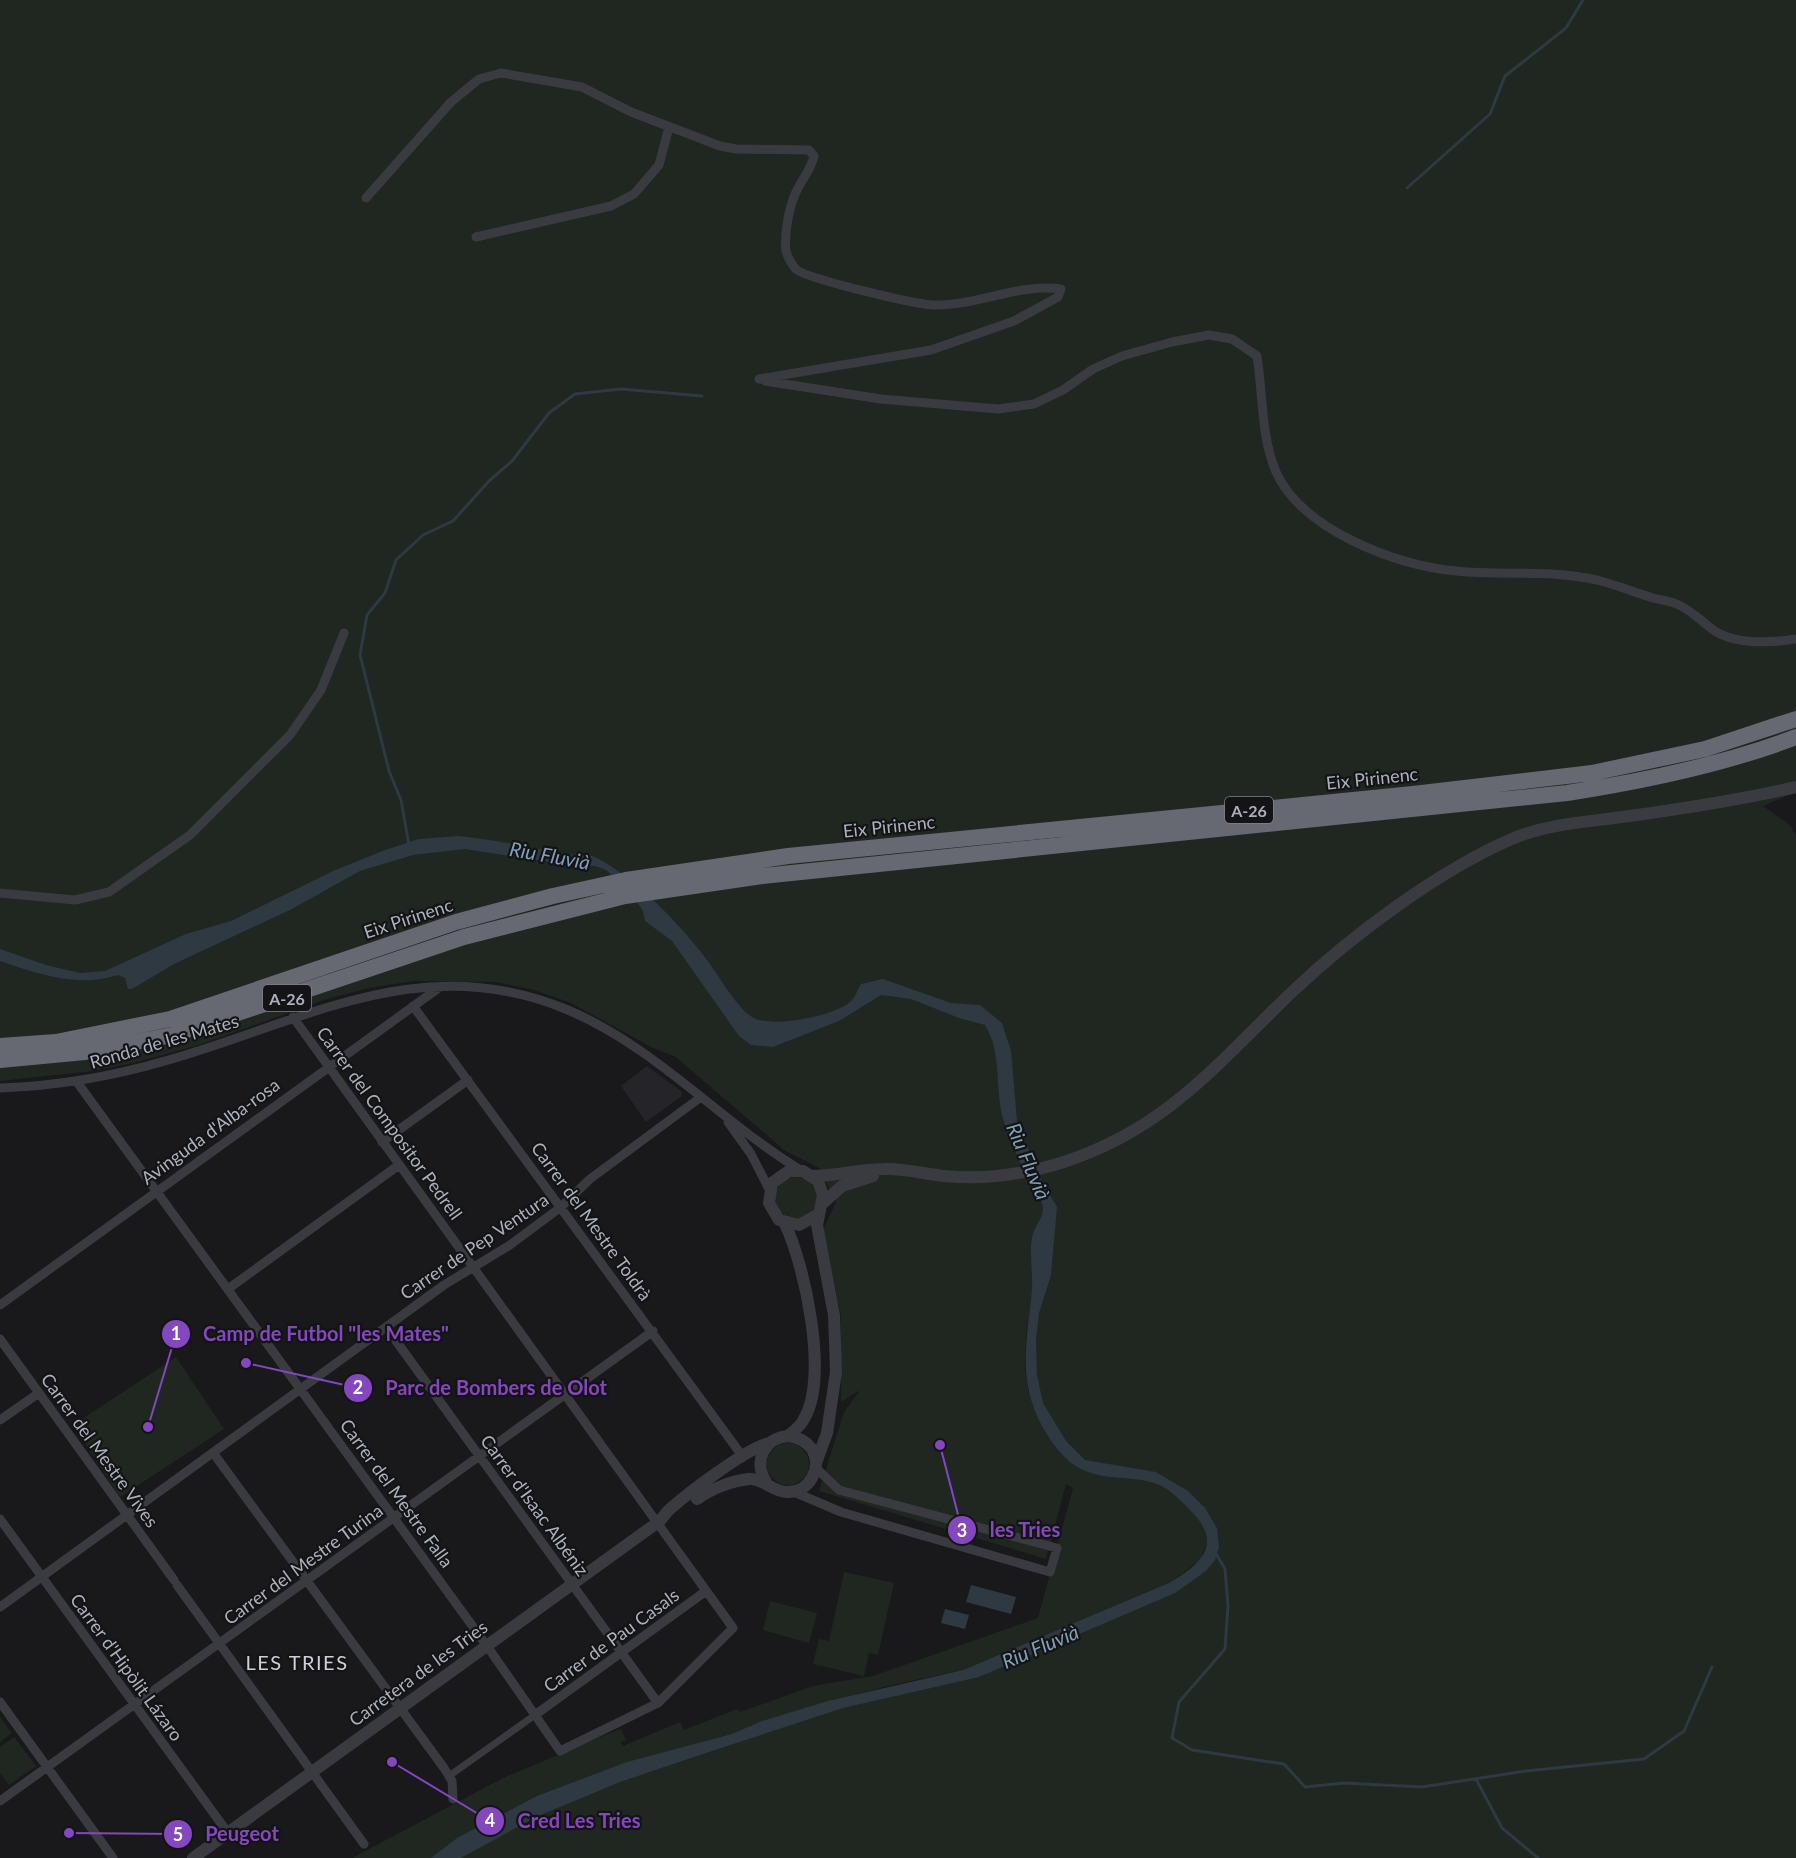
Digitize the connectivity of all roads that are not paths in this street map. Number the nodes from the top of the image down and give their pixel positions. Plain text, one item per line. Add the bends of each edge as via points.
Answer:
1 (669, 127) junction
2 (366, 198) dead end
3 (476, 237) dead end
4 (344, 633) dead end
5 (1796, 639) edge
6 (1796, 719) edge
7 (1796, 737) edge
8 (1796, 787) edge
9 (0, 893) edge
10 (440, 987) junction
11 (413, 1005) junction
12 (293, 1017) junction
13 (0, 1046) edge
14 (0, 1060) edge
15 (328, 1066) junction
16 (468, 1080) junction
17 (77, 1083) junction
18 (0, 1088) edge
19 (701, 1096) junction
20 (725, 1117) junction
21 (382, 1142) junction
22 (399, 1165) junction
23 (807, 1173) junction
24 (919, 1173) junction
25 (770, 1189) junction
26 (156, 1190) junction
27 (823, 1203) junction
28 (561, 1207) junction
29 (817, 1215) junction
30 (785, 1224) junction
31 (473, 1267) junction
32 (228, 1289) junction
33 (0, 1305) edge
34 (386, 1327) junction
35 (653, 1331) junction
36 (0, 1339) edge
37 (301, 1389) junction
38 (39, 1393) junction
39 (565, 1395) junction
40 (0, 1420) edge
41 (788, 1436) junction
42 (769, 1443) junction
43 (214, 1454) junction
44 (480, 1457) junction
45 (743, 1457) junction
46 (816, 1465) junction
47 (766, 1482) junction
48 (794, 1492) junction
49 (127, 1516) junction
50 (394, 1518) junction
51 (0, 1519) edge
52 (661, 1520) junction
53 (42, 1577) junction
54 (307, 1582) junction
55 (572, 1584) junction
56 (706, 1590) junction
57 (0, 1607) edge
58 (220, 1645) junction
59 (487, 1646) junction
60 (622, 1653) junction
61 (0, 1702) edge
62 (658, 1703) junction
63 (135, 1706) junction
64 (400, 1709) junction
65 (535, 1715) junction
66 (48, 1767) junction
67 (312, 1772) junction
68 (449, 1776) junction
69 (453, 1799) dead end
70 (0, 1802) edge
71 (228, 1833) junction
72 (364, 1844) dead end
73 (113, 1858) edge
74 (193, 1858) edge

1 - 2 street via 582,87 501,72 479,79 451,102
1 - 3 street via 659,165 634,194 611,206
1 - 5 street via 736,149 809,150 814,156 796,192 786,252 795,270 816,279 932,305 963,303 1036,288 1061,289 1058,297 1014,321 931,350 759,379 881,399 998,410 1034,404 1122,356 1209,335 1232,339 1257,356 1267,443 1277,473 1309,515 1338,533 1394,558 1455,571 1567,574 1598,580 1678,605 1702,619 1713,631 1739,639
4 - 9 street via 321,690 290,735 190,835 109,892 75,900
6 - 13 highway, Eix Pirinenc / A-26 via 1705,749 1592,773 696,868 553,896 456,922 170,1019 56,1042
7 - 14 highway, Eix Pirinenc / A-26 via 1737,757 1639,781 1546,796 712,883 625,896 454,940 172,1035 85,1052
8 - 24 street via 1672,810 1547,827 1513,838 1436,880 1390,911 1292,992 1210,1075 1156,1118 1123,1138 1046,1167 1004,1174
10 - 11 street, Avinguda d'Alba-rosa
10 - 12 street, Ronda de les Mates via 381,992
10 - 19 street, Ronda de les Mates via 496,989 567,1010 633,1044
11 - 15 street, Avinguda d'Alba-rosa
11 - 16 street, Carrer del Mestre Toldrà
12 - 15 street, Carrer del Compositor Pedrell
12 - 17 street, Ronda de les Mates via 165,1061
15 - 21 street, Carrer del Compositor Pedrell
15 - 26 street, Avinguda d'Alba-rosa
16 - 21 street
16 - 28 street, Carrer del Mestre Toldrà
17 - 18 street, Ronda de les Mates
17 - 26 street, Carrer del Mestre Falla
19 - 20 street, Ronda de les Mates
19 - 28 street, Carrer de Pep Ventura via 590,1179
20 - 23 street, Ronda de les Mates
20 - 25 street, Ronda de les Mates
21 - 22 street, Carrer del Compositor Pedrell
22 - 31 street, Carrer del Compositor Pedrell
22 - 32 street
23 - 24 street via 885,1168
23 - 25 street via 782,1174
23 - 27 street via 822,1188
24 - 27 street via 857,1180 842,1186
25 - 30 street via 771,1209
26 - 32 street, Carrer del Mestre Falla
26 - 33 street, Avinguda d'Alba-rosa
27 - 29 street
28 - 31 street, Carrer de Pep Ventura
28 - 35 street, Carrer del Mestre Toldrà
29 - 30 street via 806,1223
29 - 46 street via 834,1315 836,1372 827,1433
30 - 41 street via 796,1245 804,1277 814,1356 809,1406 804,1420
31 - 34 street, Carrer de Pep Ventura
31 - 39 street, Carrer del Compositor Pedrell
32 - 37 street, Carrer del Mestre Falla
34 - 37 street, Carrer de Pep Ventura
34 - 44 street, Carrer d'Isaac Albéniz
35 - 39 street, Carrer del Mestre Turina
35 - 45 street, Carrer del Mestre Toldrà
36 - 38 street, Carrer del Mestre Vives
37 - 43 street, Carrer de Pep Ventura
37 - 50 street, Carrer del Mestre Falla
38 - 40 street
38 - 49 street, Carrer del Mestre Vives
39 - 44 street, Carrer del Mestre Turina
39 - 52 street, Carrer del Compositor Pedrell
41 - 42 street
41 - 46 street via 808,1444
42 - 45 street, Carretera de les Tries
42 - 47 street via 760,1459 760,1471
43 - 49 street, Carrer de Pep Ventura
43 - 54 street
44 - 50 street, Carrer del Mestre Turina
44 - 55 street, Carrer d'Isaac Albéniz
45 - 52 street, Carretera de les Tries
46 - 48 street via 811,1480
46 - 48 street via 839,1490 1057,1548 1050,1572 841,1512
47 - 48 street via 782,1492
47 - 52 street, Carretera de les Tries via 750,1479 710,1490 672,1518
49 - 53 street, Carrer de Pep Ventura
49 - 58 street, Carrer del Mestre Vives
50 - 54 street, Carrer del Mestre Turina
50 - 59 street, Carrer del Mestre Falla
51 - 53 street, Carrer d'Hipòlit Lázaro
52 - 55 street, Carretera de les Tries
52 - 56 street, Carrer del Compositor Pedrell
53 - 57 street, Carrer de Pep Ventura
53 - 63 street, Carrer d'Hipòlit Lázaro
54 - 58 street, Carrer del Mestre Turina
54 - 64 street
55 - 59 street, Carretera de les Tries
55 - 60 street, Carrer d'Isaac Albéniz
56 - 60 street, Carrer de Pau Casals
56 - 62 street, Carrer del Compositor Pedrell via 734,1628
58 - 63 street, Carrer del Mestre Turina
58 - 67 street, Carrer del Mestre Vives
59 - 64 street, Carretera de les Tries
59 - 65 street, Carrer del Mestre Falla
60 - 62 street, Carrer d'Isaac Albéniz
60 - 65 street, Carrer de Pau Casals
61 - 66 street
62 - 65 street, Carrer del Mestre Falla via 560,1751
63 - 66 street, Carrer del Mestre Turina
63 - 71 street, Carrer d'Hipòlit Lázaro
64 - 67 street, Carretera de les Tries
64 - 68 street
65 - 68 street
66 - 70 street, Carrer del Mestre Turina
66 - 73 street
67 - 71 street, Carretera de les Tries
67 - 72 street, Carrer del Mestre Vives
68 - 69 street
71 - 74 street, Carretera de les Tries

